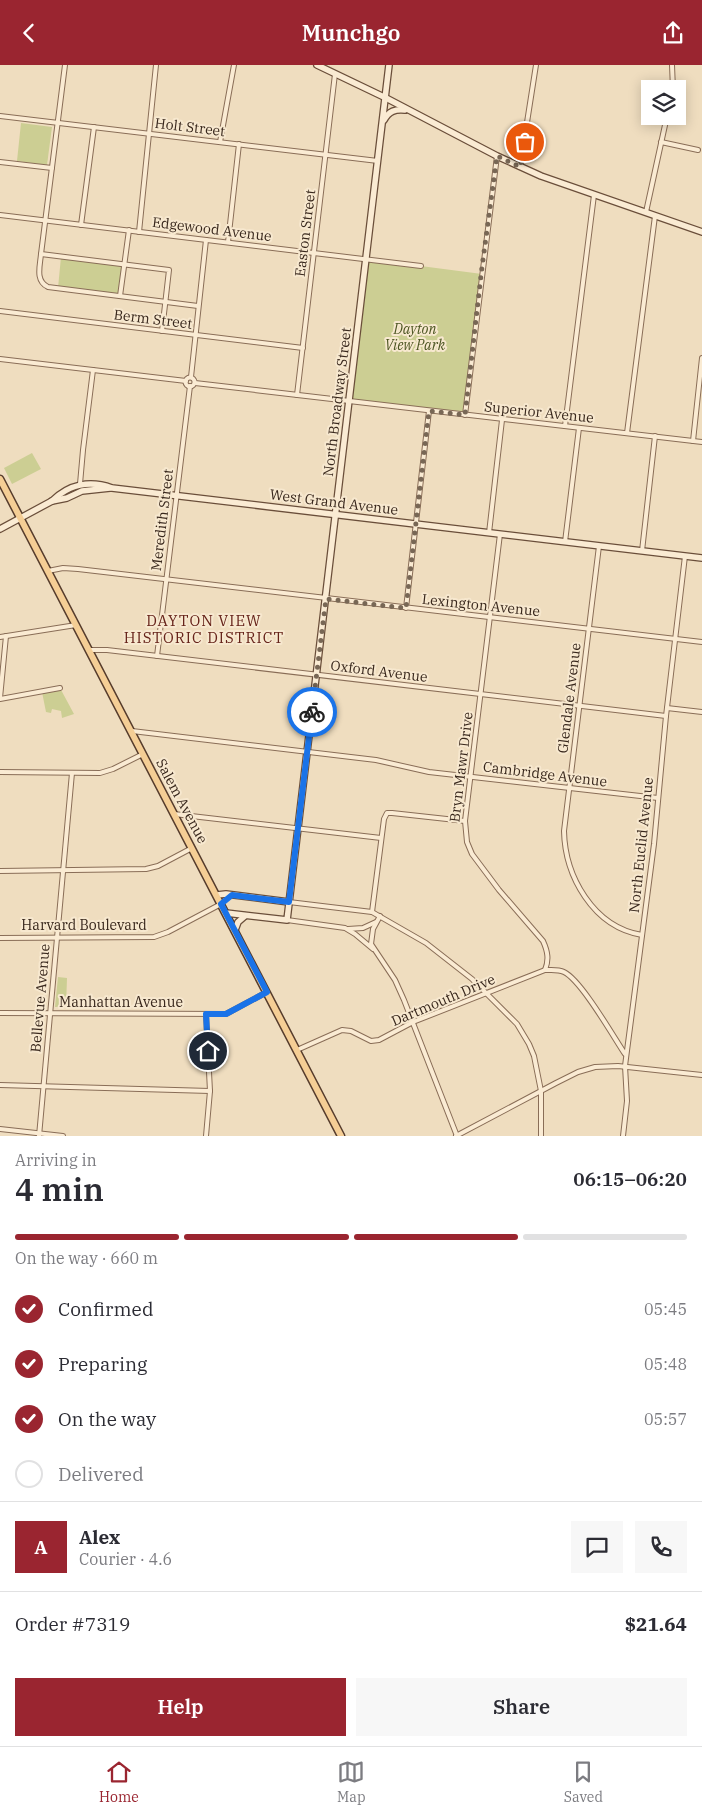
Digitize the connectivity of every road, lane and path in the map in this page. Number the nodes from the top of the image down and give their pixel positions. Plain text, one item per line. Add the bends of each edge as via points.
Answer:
1 (65, 65) edge
2 (156, 65) edge
3 (234, 65) edge
4 (317, 65) edge
5 (389, 65) edge
6 (536, 65) edge
7 (672, 65) edge
8 (335, 74) junction
9 (673, 80) edge
10 (386, 98) junction
11 (411, 110) junction
12 (0, 116) edge
13 (58, 123) junction
14 (382, 125) junction
15 (665, 125) edge
16 (94, 127) junction
17 (149, 133) junction
18 (220, 142) junction
19 (662, 142) junction
20 (239, 144) junction
21 (698, 150) dead end
22 (326, 154) junction
23 (497, 156) junction
24 (378, 161) junction
25 (0, 162) edge
26 (520, 167) junction
27 (52, 168) junction
28 (594, 195) junction
29 (646, 212) junction
30 (0, 215) edge
31 (654, 216) junction
32 (46, 221) junction
33 (81, 225) junction
34 (128, 230) junction
35 (140, 232) junction
36 (702, 232) edge
37 (206, 240) junction
38 (228, 242) junction
39 (314, 252) junction
40 (41, 254) junction
41 (367, 259) junction
42 (124, 264) junction
43 (421, 266) dead end
44 (120, 296) junction
45 (165, 301) junction
46 (198, 306) junction
47 (0, 311) edge
48 (162, 331) junction
49 (195, 335) junction
50 (303, 348) junction
51 (702, 358) edge
52 (0, 359) edge
53 (93, 370) junction
54 (191, 377) junction
55 (186, 381) junction
56 (195, 383) junction
57 (190, 386) junction
58 (297, 395) junction
59 (348, 401) junction
60 (429, 411) junction
61 (465, 415) junction
62 (502, 420) junction
63 (565, 426) junction
64 (580, 428) junction
65 (628, 433) junction
66 (655, 436) junction
67 (693, 441) junction
68 (702, 442) edge
69 (0, 479) edge
70 (80, 484) junction
71 (112, 488) junction
72 (176, 495) junction
73 (52, 501) junction
74 (336, 515) junction
75 (21, 518) junction
76 (416, 525) junction
77 (0, 529) edge
78 (489, 533) junction
79 (500, 535) junction
80 (565, 542) junction
81 (599, 546) junction
82 (642, 551) junction
83 (685, 556) junction
84 (702, 558) edge
85 (48, 571) junction
86 (166, 580) junction
87 (326, 599) junction
88 (406, 608) junction
89 (490, 617) junction
90 (76, 625) junction
91 (589, 628) junction
92 (6, 636) junction
93 (0, 637) edge
94 (675, 639) junction
95 (702, 642) edge
96 (90, 650) junction
97 (157, 656) junction
98 (317, 675) junction
99 (60, 688) dead end
100 (481, 694) junction
101 (0, 699) edge
102 (580, 706) junction
103 (667, 708) junction
104 (702, 712) edge
105 (666, 716) junction
106 (132, 731) junction
107 (307, 752) junction
108 (143, 754) junction
109 (0, 772) edge
110 (72, 773) junction
111 (471, 776) junction
112 (570, 788) junction
113 (658, 799) junction
114 (174, 814) junction
115 (465, 821) junction
116 (298, 828) junction
117 (381, 838) junction
118 (192, 848) junction
119 (64, 870) junction
120 (0, 871) edge
121 (217, 895) junction
122 (232, 895) junction
123 (289, 902) junction
124 (221, 904) junction
125 (372, 912) junction
126 (226, 913) junction
127 (245, 916) junction
128 (380, 916) junction
129 (287, 921) junction
130 (376, 922) junction
131 (348, 929) junction
132 (235, 930) junction
133 (642, 935) junction
134 (0, 938) edge
135 (57, 938) junction
136 (375, 951) junction
137 (545, 970) junction
138 (267, 992) junction
139 (487, 993) junction
140 (0, 1013) edge
141 (50, 1014) junction
142 (206, 1014) junction
143 (413, 1022) junction
144 (296, 1050) junction
145 (626, 1055) junction
146 (625, 1066) junction
147 (702, 1075) edge
148 (0, 1085) edge
149 (44, 1086) junction
150 (210, 1091) junction
151 (541, 1091) junction
152 (0, 1129) edge
153 (39, 1135) edge
154 (63, 1136) edge
155 (206, 1136) edge
156 (341, 1136) edge
157 (457, 1136) edge
158 (541, 1136) edge
159 (623, 1136) edge

1 - 13 street
2 - 17 street
3 - 18 street
4 - 8 street
5 - 10 street, North Broadway Street
6 - 26 street
7 - 9 street
8 - 10 street
8 - 22 street, Easton Street
10 - 11 street
10 - 14 street, North Broadway Street
11 - 14 street via 393,111
11 - 23 street
12 - 13 street, Holt Street
13 - 16 street, Holt Street
13 - 27 street
14 - 24 street, North Broadway Street
15 - 19 street
16 - 17 street, Holt Street
16 - 33 street
17 - 18 street, Holt Street
17 - 35 street
18 - 20 street, Holt Street
19 - 21 street
19 - 29 street
20 - 22 street, Holt Street
20 - 38 street
22 - 24 street, Holt Street
22 - 39 street, Easton Street
23 - 26 street
23 - 61 street
24 - 41 street, North Broadway Street
25 - 27 street
26 - 28 street
27 - 32 street
28 - 29 street
28 - 63 street
29 - 31 street
30 - 32 street, Edgewood Avenue
31 - 36 street
31 - 65 street
32 - 33 street, Edgewood Avenue
32 - 40 street
33 - 34 street, Edgewood Avenue
34 - 35 street, Edgewood Avenue
34 - 42 street
35 - 37 street, Edgewood Avenue
37 - 38 street, Edgewood Avenue
37 - 46 street
38 - 39 street, Edgewood Avenue
39 - 41 street, Edgewood Avenue
39 - 50 street, Easton Street
40 - 42 street
40 - 44 street via 39,275 42,284
41 - 43 street, Edgewood Avenue
41 - 59 street, North Broadway Street
42 - 44 street
42 - 45 street via 169,270
44 - 45 street
45 - 46 street
45 - 48 street
46 - 49 street
47 - 48 street, Berm Street
48 - 49 street, Berm Street
49 - 50 street, Berm Street
49 - 54 street
50 - 58 street, Easton Street
51 - 67 street
52 - 53 street
53 - 55 street
53 - 70 street
54 - 55 street
54 - 56 street
55 - 57 street
56 - 57 street
56 - 58 street, Superior Avenue
57 - 72 street, Meredith Street
58 - 59 street, Superior Avenue
59 - 60 street, Superior Avenue
59 - 74 street, North Broadway Street
60 - 61 street, Superior Avenue
60 - 76 street
61 - 62 street, Superior Avenue
62 - 63 street, Superior Avenue
62 - 78 street
63 - 64 street, Superior Avenue
64 - 65 street, Superior Avenue
64 - 80 street
65 - 66 street, Superior Avenue
66 - 67 street, Superior Avenue
66 - 82 street
67 - 68 street, Superior Avenue
69 - 75 main road, Salem Avenue
70 - 71 street, West Grand Avenue via 102,484
70 - 73 street, West Grand Avenue
71 - 72 street, West Grand Avenue
71 - 73 street, West Grand Avenue via 82,491
72 - 74 street, West Grand Avenue
72 - 86 street, Meredith Street
73 - 75 street, West Grand Avenue
74 - 76 street, West Grand Avenue
74 - 87 street, North Broadway Street
75 - 77 street, West Grand Avenue
75 - 85 main road, Salem Avenue
76 - 78 street, West Grand Avenue
76 - 88 street
78 - 79 street, West Grand Avenue
79 - 80 street, West Grand Avenue
79 - 89 street, Bryn Mawr Drive
80 - 81 street, West Grand Avenue
81 - 82 street, West Grand Avenue
81 - 91 street, Glendale Avenue
82 - 83 street, West Grand Avenue
83 - 84 street, West Grand Avenue
83 - 94 street, North Euclid Avenue
85 - 86 street, Lexington Avenue via 63,567
85 - 90 main road, Salem Avenue
86 - 87 street, Lexington Avenue
86 - 97 street, Meredith Street
87 - 88 street, Lexington Avenue
87 - 98 street, North Broadway Street
88 - 89 street, Lexington Avenue
89 - 91 street, Lexington Avenue
89 - 100 street, Bryn Mawr Drive
90 - 92 street
90 - 96 main road, Salem Avenue
91 - 94 street, Lexington Avenue
91 - 102 street, Glendale Avenue
92 - 93 street
92 - 101 street
94 - 95 street, Lexington Avenue
94 - 103 street, North Euclid Avenue
96 - 97 street, Oxford Avenue
96 - 106 main road, Salem Avenue
97 - 98 street, Oxford Avenue
98 - 100 street, Oxford Avenue
98 - 107 street, North Broadway Street
99 - 101 street
100 - 102 street, Oxford Avenue
100 - 111 street, Bryn Mawr Drive
102 - 105 street, Oxford Avenue
102 - 112 street, Glendale Avenue
103 - 104 street
103 - 105 street, North Euclid Avenue
105 - 113 street, North Euclid Avenue
106 - 107 street, Cambridge Avenue
106 - 108 main road, Salem Avenue
107 - 111 street, Cambridge Avenue
107 - 116 street, North Broadway Street
108 - 110 street via 105,772
108 - 114 main road, Salem Avenue
109 - 110 street
110 - 119 street, Bellevue Avenue
111 - 112 street, Cambridge Avenue
111 - 115 street, Bryn Mawr Drive
112 - 113 street, Cambridge Avenue
112 - 133 street, Glendale Avenue via 564,846 574,880 586,899 605,918
113 - 133 street, North Euclid Avenue
114 - 116 street
114 - 118 main road, Salem Avenue
115 - 117 street via 386,813
115 - 137 street, Bryn Mawr Drive via 470,851 548,950
116 - 117 street
116 - 123 street, North Broadway Street
117 - 125 street
118 - 119 street via 151,868
118 - 121 main road, Salem Avenue
119 - 120 street
119 - 135 street, Bellevue Avenue
121 - 122 street
121 - 124 main road, Salem Avenue
122 - 123 street
122 - 124 street
123 - 125 street
123 - 129 street, North Broadway Street
124 - 126 main road, Salem Avenue
124 - 135 street, Harvard Boulevard via 154,937
125 - 128 street
126 - 127 street
126 - 132 main road, Salem Avenue
127 - 129 street
127 - 132 street
128 - 130 street
128 - 139 street via 442,954
129 - 131 street
130 - 131 street
130 - 136 street via 371,944
131 - 136 street
132 - 138 main road, Salem Avenue
133 - 145 street, North Euclid Avenue
134 - 135 street, Harvard Boulevard
135 - 141 street, Bellevue Avenue
136 - 143 street via 395,980
137 - 139 street, Dartmouth Drive
137 - 145 street via 563,971 578,983
138 - 142 street, Manhattan Avenue via 226,1014
138 - 144 main road, Salem Avenue
139 - 143 street, Dartmouth Drive
139 - 151 street via 524,1033 534,1056
140 - 141 street, Manhattan Avenue
141 - 142 street, Manhattan Avenue
141 - 149 street, Bellevue Avenue
142 - 150 street
143 - 144 street, Dartmouth Drive via 380,1041 371,1041 342,1030
143 - 157 street
144 - 156 main road, Salem Avenue
145 - 146 street, North Euclid Avenue
146 - 147 street
146 - 151 street via 586,1069
146 - 159 street, North Euclid Avenue via 627,1101
148 - 149 street
149 - 150 street
149 - 153 street, Bellevue Avenue
150 - 155 street
151 - 157 street
151 - 158 street
152 - 153 street
153 - 154 street

